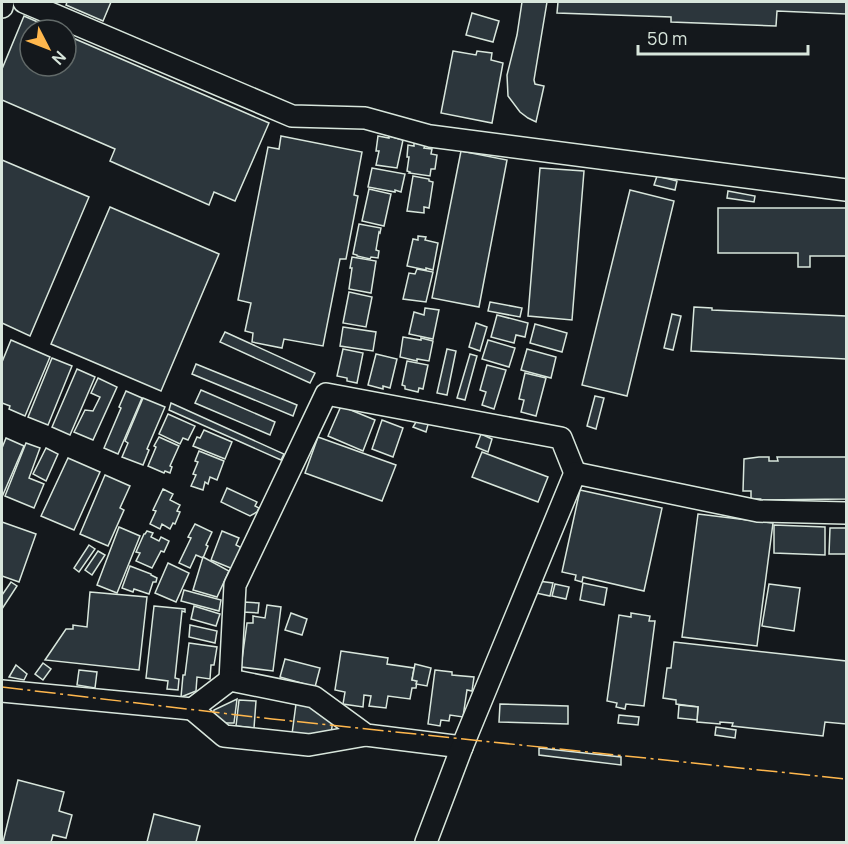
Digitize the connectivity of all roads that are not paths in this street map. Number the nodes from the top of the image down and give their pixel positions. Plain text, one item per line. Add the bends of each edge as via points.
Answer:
1 (3, 2) edge
2 (24, 2) edge
3 (2, 7) edge
4 (846, 190) edge
5 (575, 473) junction
6 (846, 513) edge
7 (230, 680) junction
8 (2, 691) edge
9 (192, 709) junction
10 (366, 735) junction
11 (462, 747) junction
12 (426, 843) edge

1 - 3 street
2 - 4 street via 292,116 365,118 430,136
5 - 6 street via 758,511
5 - 7 street via 561,438 326,394 235,585
5 - 11 street
7 - 9 street
7 - 10 street via 314,697
8 - 9 street
9 - 10 street via 224,736 309,745
10 - 11 street
11 - 12 street

